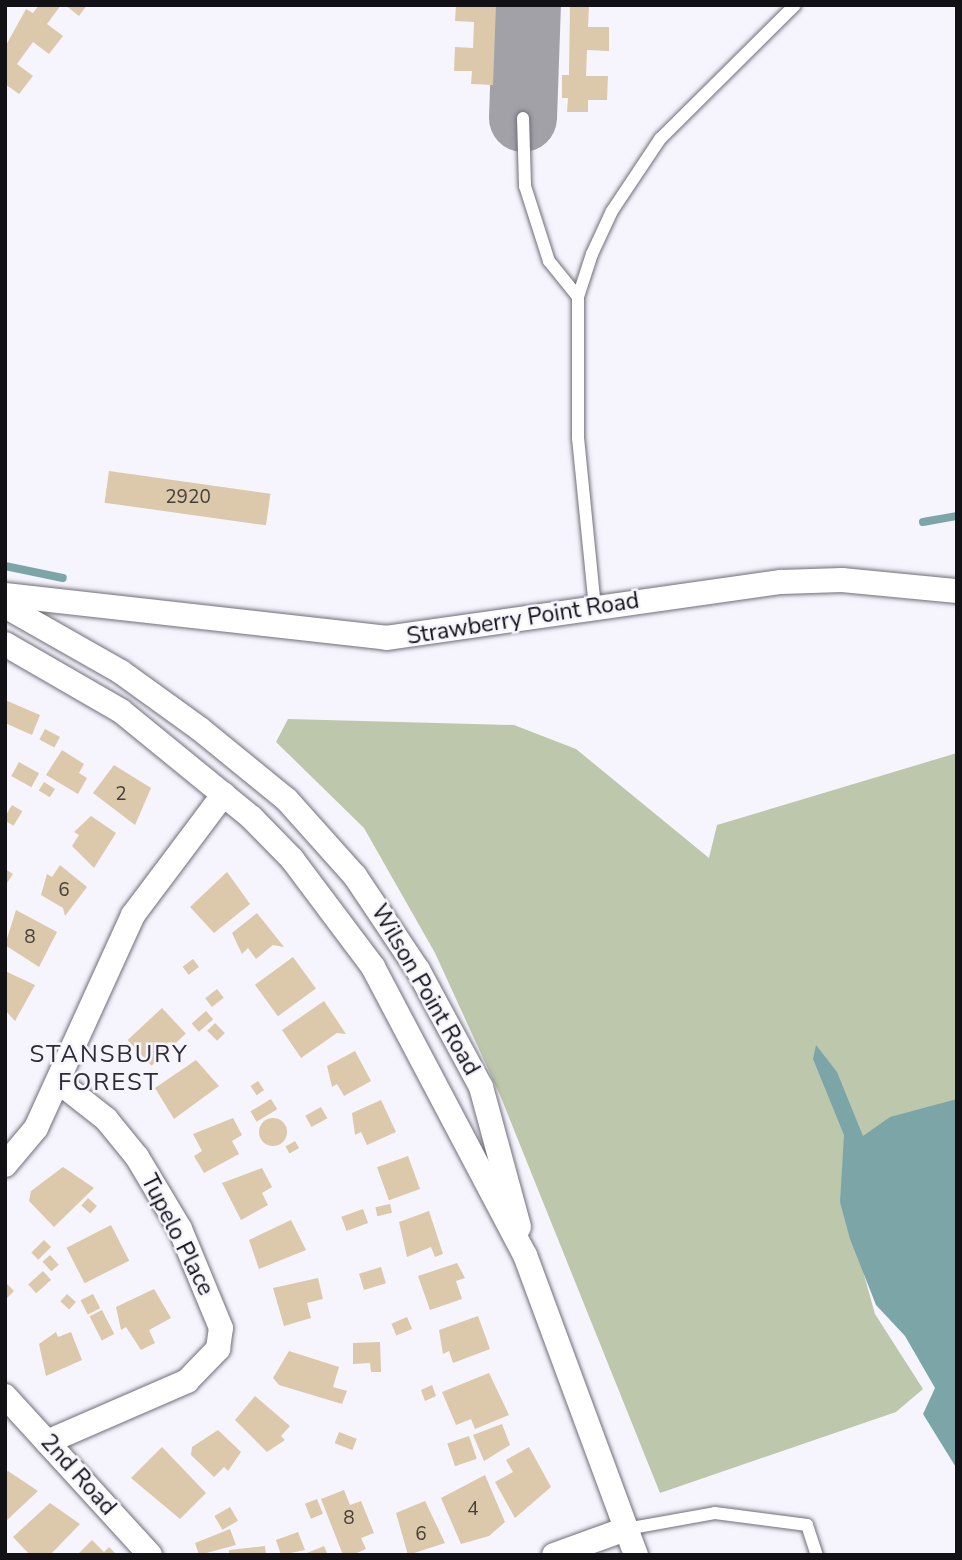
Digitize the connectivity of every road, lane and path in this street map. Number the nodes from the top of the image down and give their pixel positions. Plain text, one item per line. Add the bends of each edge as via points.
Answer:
1 (795, 5) edge
2 (523, 117) dead end
3 (579, 297) junction
4 (957, 591) edge
5 (5, 595) edge
6 (5, 606) edge
7 (595, 608) junction
8 (5, 644) edge
9 (224, 794) junction
10 (59, 1082) junction
11 (5, 1165) edge
12 (525, 1255) junction
13 (5, 1396) edge
14 (47, 1442) junction
15 (626, 1529) junction
16 (150, 1555) edge
17 (555, 1555) edge
18 (636, 1555) edge
19 (817, 1555) edge

1 - 3 lane via 635,172 607,221
2 - 3 lane via 525,186 549,261
3 - 7 lane via 578,438
4 - 7 street, Strawberry Point Road via 842,580 782,582
5 - 7 street, Strawberry Point Road via 386,638 438,636
6 - 12 street, Wilson Point Road via 121,672 200,729 287,800 355,876 418,970 481,1087 504,1152
8 - 9 street, Wilson Point Road via 121,711
9 - 10 street via 133,915
9 - 12 street, Wilson Point Road via 292,859 373,967
10 - 11 street via 36,1128
10 - 14 street, Tupelo Place via 106,1119 137,1157 185,1240 221,1328 218,1349 187,1381
12 - 15 street, Wilson Point Road
13 - 14 street, 2nd Road
14 - 16 street, 2nd Road
15 - 17 street
15 - 18 street, Wilson Point Road
15 - 19 lane via 715,1513 807,1525

